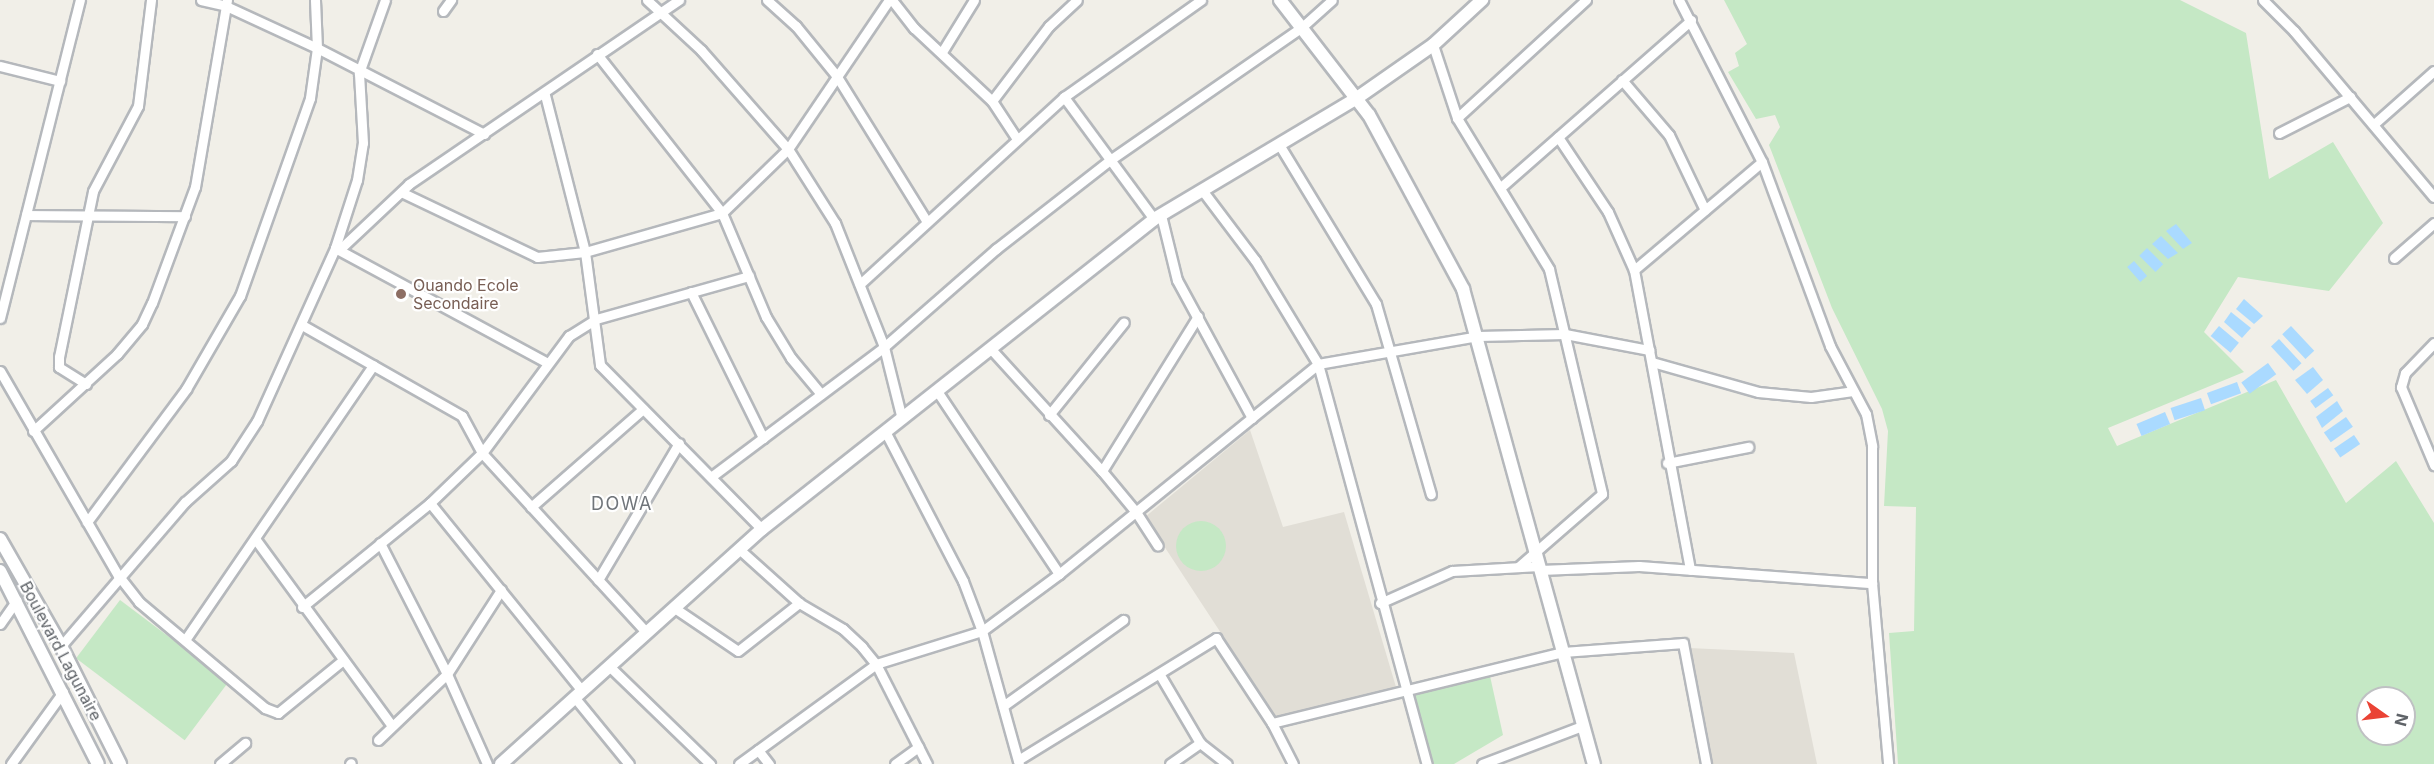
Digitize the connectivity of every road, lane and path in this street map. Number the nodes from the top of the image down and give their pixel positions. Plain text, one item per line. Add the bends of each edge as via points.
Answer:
1 (80, 0) edge
2 (151, 0) edge
3 (201, 0) edge
4 (315, 0) edge
5 (386, 0) edge
6 (450, 0) edge
7 (647, 0) edge
8 (679, 0) edge
9 (767, 0) edge
10 (890, 0) edge
11 (975, 0) edge
12 (1077, 0) edge
13 (1201, 0) edge
14 (1280, 0) edge
15 (1332, 0) edge
16 (1482, 0) edge
17 (1586, 0) edge
18 (1679, 0) edge
19 (2263, 0) edge
20 (226, 3) edge
21 (443, 11) dead end
22 (663, 12) junction
23 (1691, 20) junction
24 (1302, 27) junction
25 (1433, 45) junction
26 (317, 48) junction
27 (942, 52) junction
28 (597, 54) junction
29 (0, 66) edge
30 (2434, 71) edge
31 (359, 72) junction
32 (836, 75) junction
33 (1622, 80) junction
34 (60, 81) junction
35 (545, 95) junction
36 (2350, 97) junction
37 (1064, 98) junction
38 (1357, 98) junction
39 (992, 101) junction
40 (1457, 118) junction
41 (2374, 124) junction
42 (2279, 133) dead end
43 (484, 134) junction
44 (1558, 137) junction
45 (1017, 139) junction
46 (1280, 146) junction
47 (788, 148) junction
48 (1110, 160) junction
49 (1762, 162) junction
50 (1502, 187) junction
51 (1202, 190) junction
52 (401, 192) junction
53 (2434, 197) edge
54 (1706, 210) junction
55 (722, 213) junction
56 (26, 215) junction
57 (86, 215) junction
58 (185, 216) junction
59 (1157, 217) junction
60 (927, 222) junction
61 (2434, 223) edge
62 (337, 249) junction
63 (585, 252) junction
64 (2394, 258) dead end
65 (1634, 270) junction
66 (749, 276) junction
67 (860, 284) junction
68 (691, 292) junction
69 (1198, 316) junction
70 (0, 318) edge
71 (596, 319) junction
72 (1124, 322) dead end
73 (302, 326) junction
74 (1565, 334) junction
75 (1478, 336) junction
76 (2434, 343) edge
77 (884, 347) junction
78 (990, 348) junction
79 (1649, 350) junction
80 (1392, 353) junction
81 (546, 362) junction
82 (1652, 362) junction
83 (1317, 364) junction
84 (373, 365) junction
85 (0, 371) edge
86 (86, 384) junction
87 (938, 391) junction
88 (1853, 391) junction
89 (821, 394) junction
90 (643, 409) junction
91 (1049, 415) junction
92 (1252, 418) junction
93 (903, 419) junction
94 (33, 431) junction
95 (886, 433) junction
96 (763, 438) junction
97 (679, 443) junction
98 (1748, 447) dead end
99 (482, 453) junction
100 (1667, 463) junction
101 (2434, 465) edge
102 (1102, 471) junction
103 (711, 477) junction
104 (1431, 494) dead end
105 (430, 503) junction
106 (531, 507) junction
107 (1136, 512) junction
108 (87, 522) junction
109 (762, 529) junction
110 (0, 539) edge
111 (256, 540) junction
112 (380, 543) junction
113 (1158, 546) dead end
114 (739, 549) junction
115 (1535, 552) junction
116 (1518, 567) junction
117 (1539, 568) junction
118 (1690, 570) junction
119 (0, 571) edge
120 (1059, 574) junction
121 (118, 575) junction
122 (598, 580) junction
123 (1872, 583) junction
124 (501, 591) junction
125 (17, 600) junction
126 (799, 603) junction
127 (1380, 603) junction
128 (302, 607) junction
129 (673, 607) junction
130 (1123, 620) dead end
131 (0, 624) edge
132 (982, 631) junction
133 (646, 632) junction
134 (185, 640) junction
135 (60, 646) junction
136 (1564, 652) junction
137 (343, 660) junction
138 (876, 664) junction
139 (609, 666) junction
140 (447, 674) junction
141 (1160, 675) junction
142 (1404, 690) junction
143 (63, 692) junction
144 (579, 694) junction
145 (1003, 706) junction
146 (1272, 723) junction
147 (392, 726) junction
148 (1582, 726) junction
149 (378, 740) dead end
150 (245, 743) dead end
151 (1200, 743) junction
152 (918, 747) junction
153 (758, 750) junction
154 (1503, 754) junction
155 (1018, 762) edge
156 (11, 764) edge
157 (98, 764) edge
158 (120, 764) edge
159 (219, 764) edge
160 (486, 764) edge
161 (501, 764) edge
162 (628, 764) edge
163 (710, 764) edge
164 (739, 764) edge
165 (769, 764) edge
166 (895, 764) edge
167 (927, 764) edge
168 (1170, 764) edge
169 (1227, 764) edge
170 (1293, 764) edge
171 (1427, 764) edge
172 (1482, 764) edge
173 (1506, 764) edge
174 (1594, 764) edge
175 (1706, 764) edge
176 (1888, 764) edge

1 - 34 street
2 - 57 street via 138,106 93,192
3 - 20 street
4 - 26 street
5 - 31 street
6 - 21 street
7 - 22 street
8 - 22 street
9 - 32 street via 796,26
10 - 27 street
10 - 32 street
11 - 27 street
12 - 39 street via 1049,26
13 - 37 street
14 - 24 main road
15 - 24 street
16 - 25 main road
17 - 40 street
18 - 23 street
19 - 36 street
20 - 26 street
20 - 58 street via 204,146
22 - 28 street
22 - 47 street via 729,79
23 - 33 street
23 - 49 street
24 - 38 main road
24 - 48 street
25 - 38 main road
25 - 40 street
26 - 31 street
26 - 108 street via 310,98 297,142 240,296 186,389
27 - 39 street
28 - 35 street
28 - 55 street
29 - 34 street
30 - 41 street
31 - 43 street
31 - 62 street via 362,160
32 - 47 street
32 - 60 street
33 - 44 street
33 - 54 street via 1669,135
34 - 56 street
35 - 43 street
35 - 63 street
36 - 41 street
36 - 42 street
37 - 45 street
37 - 48 street
38 - 46 main road
38 - 75 main road via 1463,289
39 - 45 street
40 - 50 street
41 - 53 street
43 - 52 street
44 - 50 street
44 - 65 street via 1608,212
45 - 60 street
46 - 51 main road
46 - 80 street via 1376,304
47 - 55 street
47 - 67 street via 835,223
48 - 59 street
48 - 77 street via 996,249
49 - 54 street
49 - 88 street via 1805,284
50 - 74 street via 1550,269
51 - 59 main road
51 - 83 street via 1255,260
52 - 62 street
52 - 63 street via 525,254 551,257
54 - 65 street
55 - 63 street
55 - 66 street
56 - 57 street
56 - 70 street
57 - 58 street
57 - 86 street via 58,367
58 - 86 street via 142,324
59 - 69 street via 1177,280
59 - 78 main road
60 - 67 street
61 - 64 street
62 - 73 street
62 - 81 street
63 - 71 street
65 - 79 street
66 - 68 street
66 - 89 street via 777,338
67 - 77 street
68 - 71 street
68 - 96 street
69 - 92 street
69 - 102 street
71 - 81 street via 564,341
71 - 90 street via 600,365
72 - 91 street
73 - 84 street
73 - 121 street via 257,421 237,453 185,502
74 - 75 street
74 - 79 street
74 - 115 street via 1602,495
75 - 80 street
75 - 115 main road
76 - 101 street via 2410,365 2401,387
77 - 89 street
77 - 93 street
78 - 87 main road
78 - 91 street
79 - 82 street
80 - 83 street
80 - 104 street
81 - 99 street via 524,400
82 - 88 street via 1758,392 1811,397
82 - 100 street
83 - 92 street
83 - 127 street
84 - 99 street via 462,416
84 - 111 street
85 - 94 street
86 - 94 street
87 - 93 main road
87 - 120 street
88 - 123 street via 1866,414 1872,446
89 - 96 street
90 - 97 street
90 - 106 street
91 - 102 street
92 - 107 street
93 - 95 main road
94 - 108 street
95 - 109 main road
95 - 132 street via 963,581
96 - 103 street
97 - 103 street
97 - 122 street
98 - 100 street
99 - 105 street
99 - 106 street
100 - 118 street
102 - 107 street
103 - 109 street
105 - 112 street
105 - 124 street
106 - 122 street
107 - 113 street
107 - 120 street
108 - 121 street
109 - 114 main road
110 - 135 main road, Boulevard Lagunaire
111 - 128 street
111 - 134 street
112 - 128 street
112 - 140 street
114 - 126 street
114 - 129 main road
115 - 116 street
115 - 117 main road
116 - 117 street
116 - 127 street via 1452,571
117 - 118 street via 1639,566
117 - 136 main road
118 - 123 street
119 - 125 main road, Boulevard Lagunaire
120 - 132 street
121 - 134 street via 139,602
121 - 135 street
122 - 133 street
123 - 176 street
124 - 140 street
124 - 144 street
125 - 131 street
125 - 143 main road, Boulevard Lagunaire
126 - 129 street via 738,651
126 - 138 street via 843,629
127 - 142 street
128 - 137 street
129 - 133 main road
130 - 145 street
132 - 138 street
132 - 145 street
133 - 139 main road
134 - 137 street via 265,708 278,712
135 - 158 main road, Boulevard Lagunaire
136 - 142 street
136 - 148 main road
136 - 175 street via 1683,643
137 - 147 street
138 - 152 street
138 - 153 street
139 - 144 main road
139 - 163 street
140 - 147 street
140 - 160 street
141 - 146 street via 1216,638
141 - 151 street
141 - 155 street
142 - 146 street
142 - 171 street
143 - 156 street
143 - 157 main road, Boulevard Lagunaire
144 - 161 main road
144 - 162 street
145 - 155 street
146 - 170 street
147 - 149 street
148 - 154 street
148 - 174 main road
150 - 159 street
151 - 168 street
151 - 169 street
152 - 166 street
152 - 167 street
153 - 164 street
153 - 165 street
154 - 172 street
154 - 173 street

